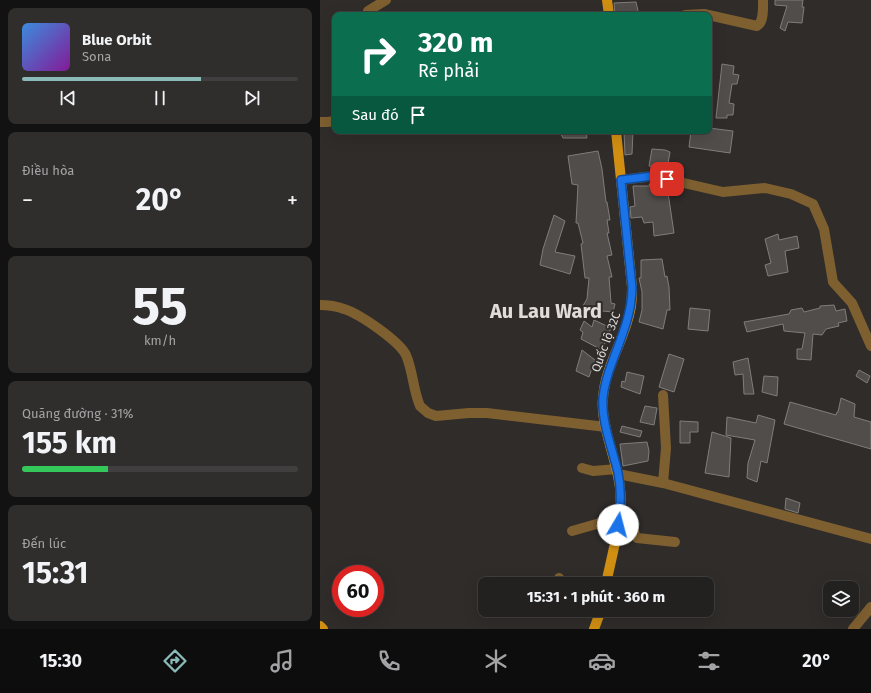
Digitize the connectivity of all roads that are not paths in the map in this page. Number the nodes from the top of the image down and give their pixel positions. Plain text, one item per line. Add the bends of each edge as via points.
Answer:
1 (386, 0) edge
2 (607, 0) edge
3 (764, 0) edge
4 (368, 12) edge
5 (609, 12) edge
6 (712, 16) edge
7 (332, 121) edge
8 (320, 122) edge
9 (616, 134) edge
10 (621, 180) junction
11 (320, 305) edge
12 (871, 346) edge
13 (663, 395) dead end
14 (606, 427) junction
15 (582, 468) dead end
16 (618, 471) junction
17 (662, 483) junction
18 (618, 520) junction
19 (572, 531) dead end
20 (871, 540) edge
21 (675, 542) dead end
22 (607, 577) edge
23 (871, 607) edge
24 (598, 617) edge
25 (320, 626) edge
26 (323, 629) edge
27 (594, 629) edge
28 (853, 629) edge

1 - 4 street
2 - 5 main road
3 - 6 street via 762,20 757,26
7 - 8 street
9 - 10 main road, Quốc lộ 32C
10 - 12 street via 653,176 724,192 765,188 791,194 813,204 824,229 833,282 852,303
10 - 14 main road, Quốc lộ 32C via 632,299 628,321 603,389
11 - 14 street via 346,309 396,342 405,353 420,406 432,415 487,413
13 - 17 street via 666,448
14 - 16 main road, Quốc lộ 32C
15 - 16 street
16 - 17 street
16 - 18 main road, Quốc lộ 32C
17 - 20 street
18 - 19 street
18 - 21 street via 631,522 637,538
18 - 22 main road, Quốc lộ 32C
23 - 28 street
24 - 27 main road
25 - 26 main road

